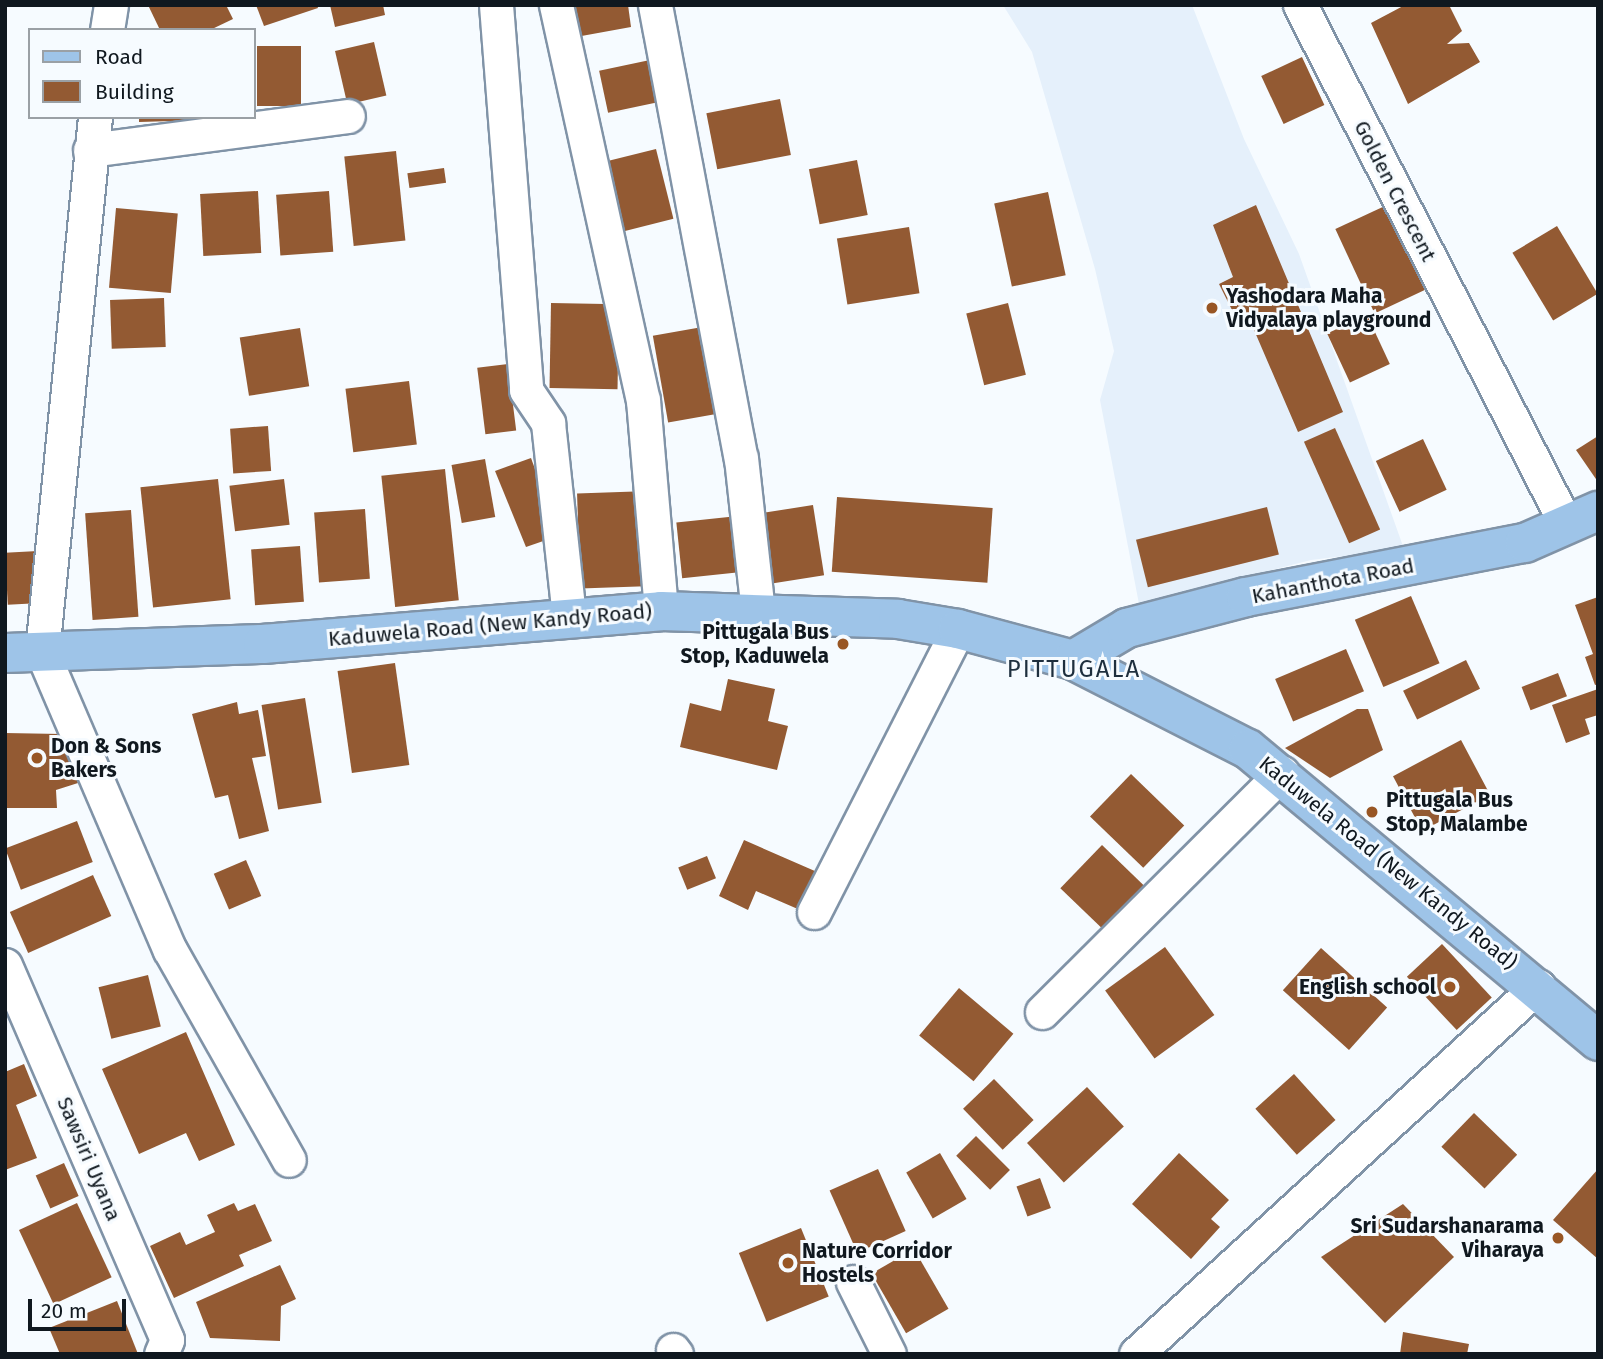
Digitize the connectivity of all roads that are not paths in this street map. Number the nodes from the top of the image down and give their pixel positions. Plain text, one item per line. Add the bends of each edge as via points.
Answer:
1 (111, 5) edge
2 (496, 5) edge
3 (555, 5) edge
4 (655, 5) edge
5 (1300, 5) edge
6 (107, 28) edge
7 (348, 116) dead end
8 (95, 119) edge
9 (90, 150) junction
10 (1582, 518) edge
11 (661, 611) junction
12 (758, 611) junction
13 (569, 615) junction
14 (958, 629) junction
15 (24, 652) edge
16 (1073, 660) junction
17 (1282, 773) junction
18 (814, 912) dead end
19 (5, 965) edge
20 (1538, 986) junction
21 (1042, 1013) dead end
22 (1598, 1041) edge
23 (289, 1160) dead end
24 (853, 1282) dead end
25 (161, 1354) edge
26 (889, 1354) edge
27 (1136, 1354) edge

1 - 6 street
2 - 13 street via 526,390 548,424
3 - 11 street via 643,400
4 - 12 street via 741,458
5 - 10 street, Golden Crescent
7 - 9 street
8 - 9 street
9 - 15 street
10 - 16 main road, Kahanthota Road via 1525,543 1127,628
11 - 12 main road, Kaduwela Road (New Kandy Road)
11 - 13 main road, Kaduwela Road (New Kandy Road)
12 - 14 main road, Kaduwela Road (New Kandy Road)
13 - 15 main road, Kaduwela Road (New Kandy Road) via 263,644
14 - 16 main road, Kaduwela Road (New Kandy Road)
14 - 18 street
15 - 23 street via 170,950
16 - 17 main road, Kaduwela Road (New Kandy Road) via 1195,718
17 - 20 main road, Kaduwela Road (New Kandy Road)
17 - 21 street
19 - 25 street, Sawsiri Uyana via 167,1340
20 - 22 main road, Kaduwela Road (New Kandy Road)
20 - 27 street
24 - 26 street

